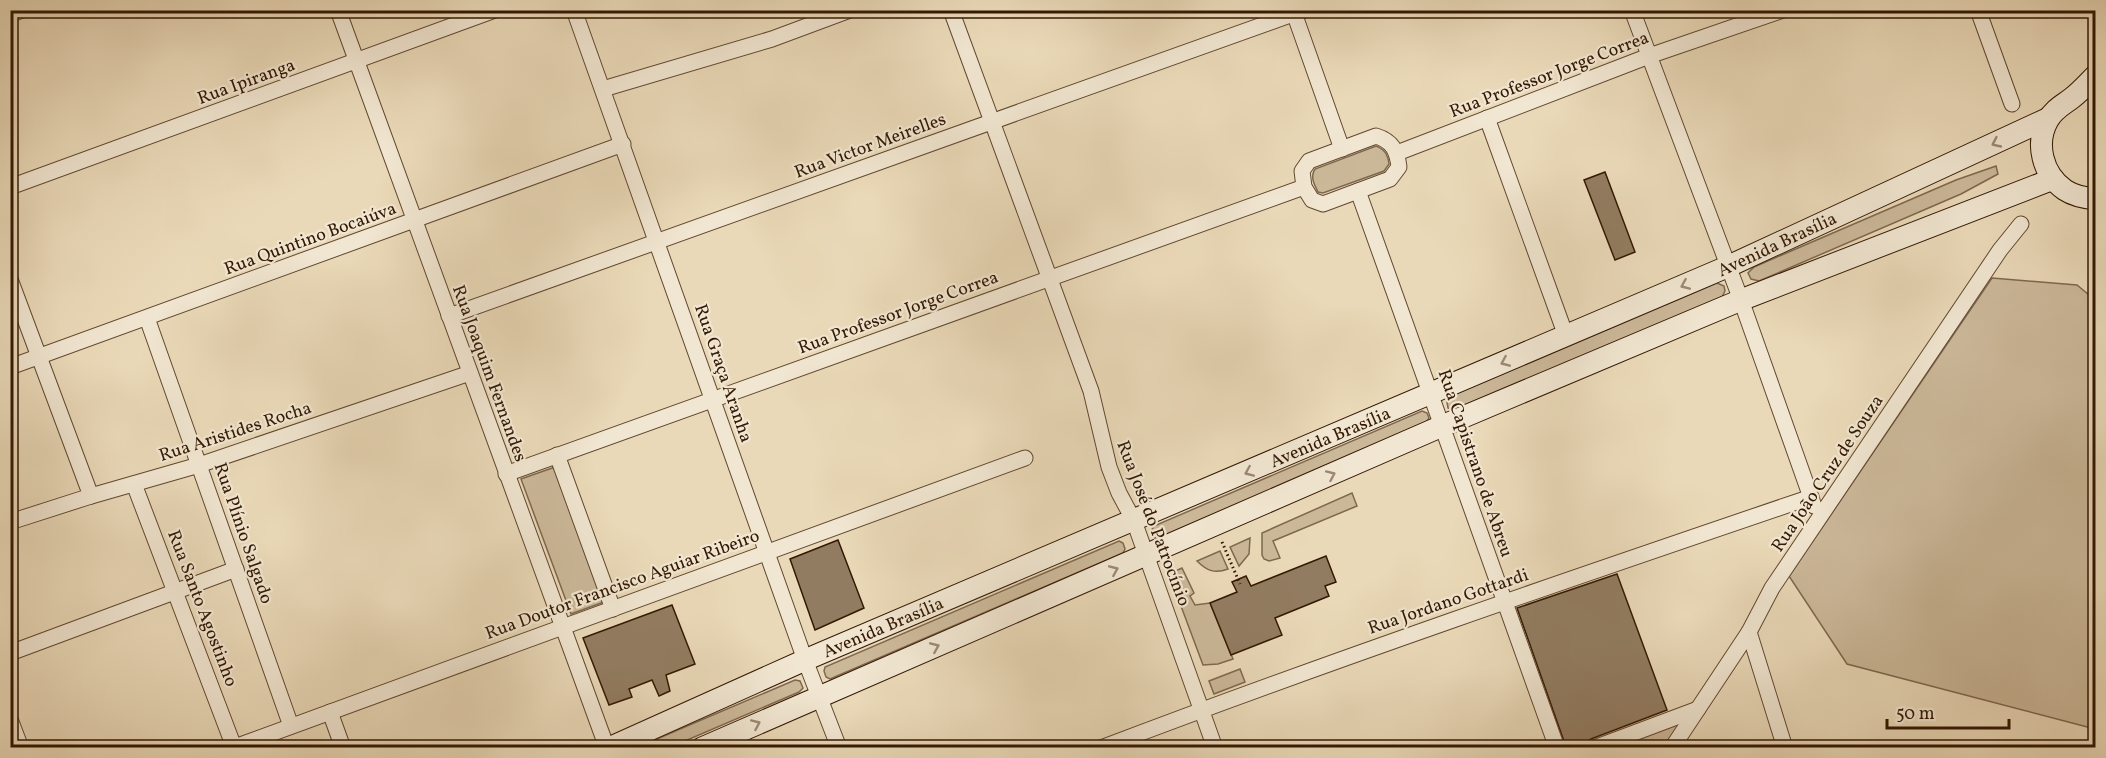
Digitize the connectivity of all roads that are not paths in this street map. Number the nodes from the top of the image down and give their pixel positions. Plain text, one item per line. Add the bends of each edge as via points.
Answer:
1 (338, 10) edge
2 (495, 10) edge
3 (574, 10) edge
4 (850, 10) edge
5 (951, 10) edge
6 (1632, 10) edge
7 (1783, 10) edge
8 (1978, 10) edge
9 (1297, 12) edge
10 (1649, 56) junction
11 (357, 61) junction
12 (2096, 75) edge
13 (603, 89) junction
14 (2096, 93) edge
15 (2073, 97) junction
16 (2012, 104) dead end
17 (1487, 118) junction
18 (2049, 118) junction
19 (991, 123) junction
20 (623, 144) junction
21 (1342, 148) junction
22 (1397, 153) junction
23 (2053, 179) junction
24 (10, 187) edge
25 (1304, 187) junction
26 (1358, 191) junction
27 (2096, 199) edge
28 (414, 220) junction
29 (2021, 224) dead end
30 (657, 242) junction
31 (1729, 266) junction
32 (1049, 278) junction
33 (10, 279) edge
34 (1742, 300) junction
35 (449, 316) junction
36 (147, 318) junction
37 (1566, 336) junction
38 (39, 357) junction
39 (10, 367) edge
40 (470, 373) junction
41 (1431, 394) junction
42 (713, 399) junction
43 (1442, 426) junction
44 (557, 456) junction
45 (1025, 458) dead end
46 (199, 465) junction
47 (506, 474) junction
48 (134, 484) junction
49 (91, 496) junction
50 (1810, 496) junction
51 (1818, 520) junction
52 (1134, 521) junction
53 (10, 522) edge
54 (767, 552) junction
55 (1146, 555) junction
56 (236, 569) junction
57 (176, 592) junction
58 (1504, 602) junction
59 (613, 609) junction
60 (562, 627) junction
61 (1749, 632) junction
62 (10, 652) edge
63 (805, 660) junction
64 (819, 696) junction
65 (1698, 708) junction
66 (1201, 710) junction
67 (330, 712) junction
68 (10, 719) edge
69 (291, 726) junction
70 (21, 747) edge
71 (233, 747) edge
72 (343, 747) edge
73 (608, 747) edge
74 (702, 747) edge
75 (839, 747) edge
76 (1101, 747) edge
77 (1215, 747) edge
78 (1557, 747) edge
79 (1594, 747) edge
80 (1672, 747) edge
81 (1785, 747) edge

1 - 11 street, Rua Joaquim Fernandes
2 - 11 street, Rua Ipiranga
3 - 13 street, Rua Graça Aranha
4 - 13 street via 772,39
5 - 19 street
6 - 10 street
7 - 10 street, Rua Professor Jorge Correa
8 - 16 street
9 - 19 street, Rua Victor Meirelles
9 - 21 street
10 - 17 street, Rua Professor Jorge Correa
10 - 31 street
11 - 24 street, Rua Ipiranga
11 - 28 street, Rua Joaquim Fernandes
12 - 15 main road, Avenida Brasília
13 - 20 street, Rua Graça Aranha
14 - 15 main road
15 - 18 main road, Avenida Brasília
17 - 22 street, Rua Professor Jorge Correa
17 - 37 street
18 - 23 main road via 2041,150
18 -> 31 main road, Avenida Brasília
19 - 30 street, Rua Victor Meirelles
19 - 32 street, Rua José do Patrocínio
20 - 28 street, Rua Quintino Bocaiúva
20 - 30 street, Rua Graça Aranha
21 - 22 street via 1376,135 1388,140
21 - 25 street via 1308,161 1302,171
22 - 26 street via 1399,167 1390,179
23 - 27 main road via 2072,194
23 - 34 main road, Avenida Brasília
25 - 26 street via 1311,200 1323,204
25 - 32 street, Rua Professor Jorge Correa
26 - 41 street, Rua Capistrano de Abreu
28 - 35 street, Rua Joaquim Fernandes
28 - 36 street, Rua Quintino Bocaiúva
29 - 51 street, Rua João Cruz de Souza
30 - 35 street, Rua Victor Meirelles
30 - 42 street, Rua Graça Aranha
31 - 34 street
31 -> 37 main road, Avenida Brasília
32 - 42 street, Rua Professor Jorge Correa
32 - 52 street, Rua José do Patrocínio via 1094,400 1109,467
33 - 38 street
34 - 43 main road, Avenida Brasília
34 - 50 street
35 - 40 street, Rua Joaquim Fernandes
36 - 38 street, Rua Quintino Bocaiúva
36 - 46 street, Rua Plínio Salgado
37 -> 41 main road, Avenida Brasília
38 - 39 street, Rua Quintino Bocaiúva
38 - 49 street
40 - 46 street, Rua Aristides Rocha
40 - 47 street, Rua Joaquim Fernandes
41 - 43 street, Rua Capistrano de Abreu
41 -> 52 main road, Avenida Brasília
42 - 44 street, Rua Professor Jorge Correa
42 - 54 street, Rua Graça Aranha
55 -> 43 main road, Avenida Brasília
43 - 58 street, Rua Capistrano de Abreu
44 - 47 street, Rua Professor Jorge Correa
44 - 59 street
45 - 54 street, Rua Doutor Francisco Aguiar Ribeiro
46 - 48 street, Rua Aristides Rocha
46 - 56 street, Rua Plínio Salgado
47 - 60 street, Rua Joaquim Fernandes
48 - 49 street, Rua Aristides Rocha
48 - 57 street, Rua Santo Agostinho
49 - 53 street, Rua Aristides Rocha
50 - 51 street
50 - 58 street, Rua Jordano Gottardi
51 - 61 street, Rua João Cruz de Souza via 1772,588
52 - 55 street, Rua José do Patrocínio
52 - 63 main road, Avenida Brasília
54 - 59 street, Rua Doutor Francisco Aguiar Ribeiro
54 - 63 street, Rua Graça Aranha
64 -> 55 main road, Avenida Brasília
55 - 66 street, Rua José do Patrocínio
56 - 57 street
56 - 69 street, Rua Plínio Salgado
57 - 62 street
57 - 71 street, Rua Santo Agostinho
58 - 66 street, Rua Jordano Gottardi
58 - 78 street, Rua Capistrano de Abreu
59 - 60 street, Rua Doutor Francisco Aguiar Ribeiro
60 - 67 street, Rua Doutor Francisco Aguiar Ribeiro
60 - 73 street, Rua Joaquim Fernandes
61 - 65 street, Rua João Cruz de Souza
61 - 81 street
63 - 64 street, Rua Graça Aranha
63 - 73 main road, Avenida Brasília
74 -> 64 main road, Avenida Brasília
64 - 75 street, Rua Graça Aranha
65 - 79 street
65 - 80 street, Rua João Cruz de Souza
66 - 76 street, Rua Jordano Gottardi
66 - 77 street, Rua José do Patrocínio
67 - 69 street, Rua Doutor Francisco Aguiar Ribeiro
67 - 72 street
68 - 70 street
69 - 71 street, Rua Doutor Francisco Aguiar Ribeiro

